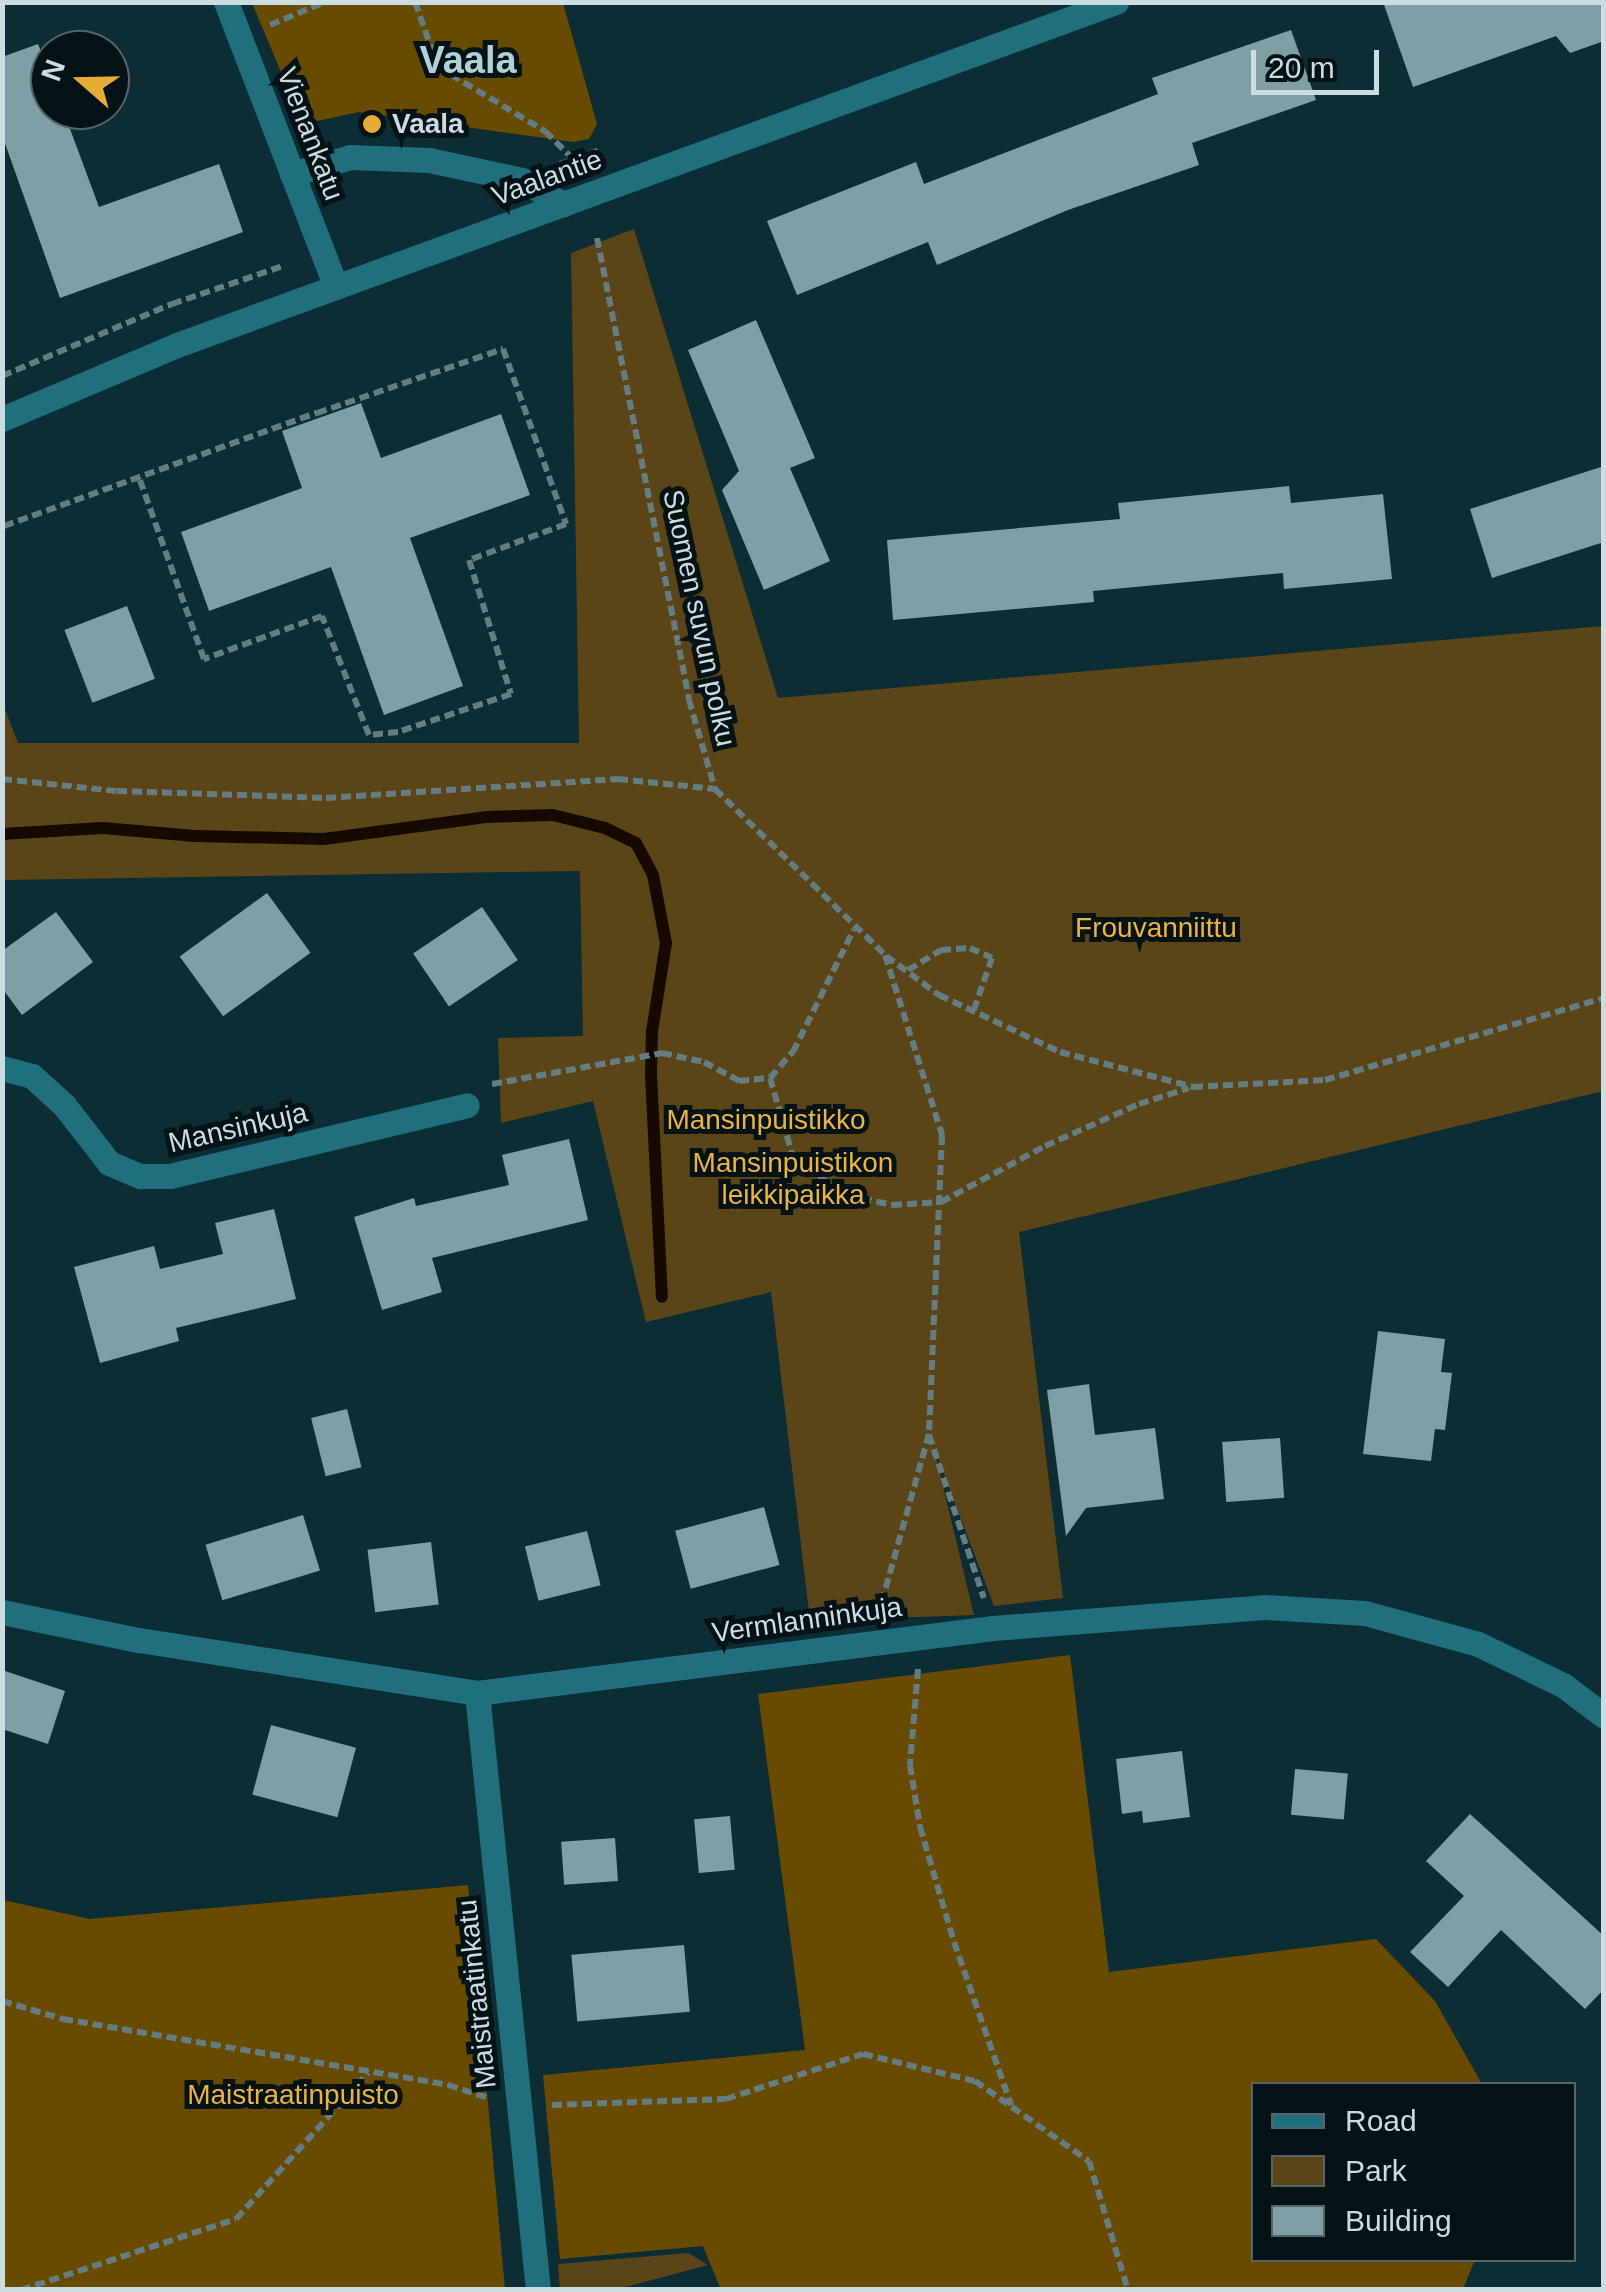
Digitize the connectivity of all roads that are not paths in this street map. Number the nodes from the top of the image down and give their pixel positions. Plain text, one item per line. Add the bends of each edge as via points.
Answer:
1 (226, 2) edge
2 (1116, 2) edge
3 (292, 174) junction
4 (564, 204) junction
5 (336, 287) junction
6 (2, 419) edge
7 (2, 1068) edge
8 (467, 1106) road end
9 (2, 1612) edge
10 (477, 1693) junction
11 (1604, 1716) edge
12 (538, 2290) edge

1 - 3 street, Vienankatu
2 - 4 street, Vaalantie
3 - 4 street via 350,157 428,160 522,180
3 - 5 street, Vienankatu
4 - 5 street, Vaalantie
5 - 6 street, Vaalantie
7 - 8 street, Mansinkuja via 32,1076 109,1163 140,1176 170,1176
9 - 10 street, Vermlanninkuja
10 - 11 street, Vermlanninkuja via 921,1635 1264,1608 1365,1613 1414,1624 1494,1651
10 - 12 street, Maistraatinkatu

